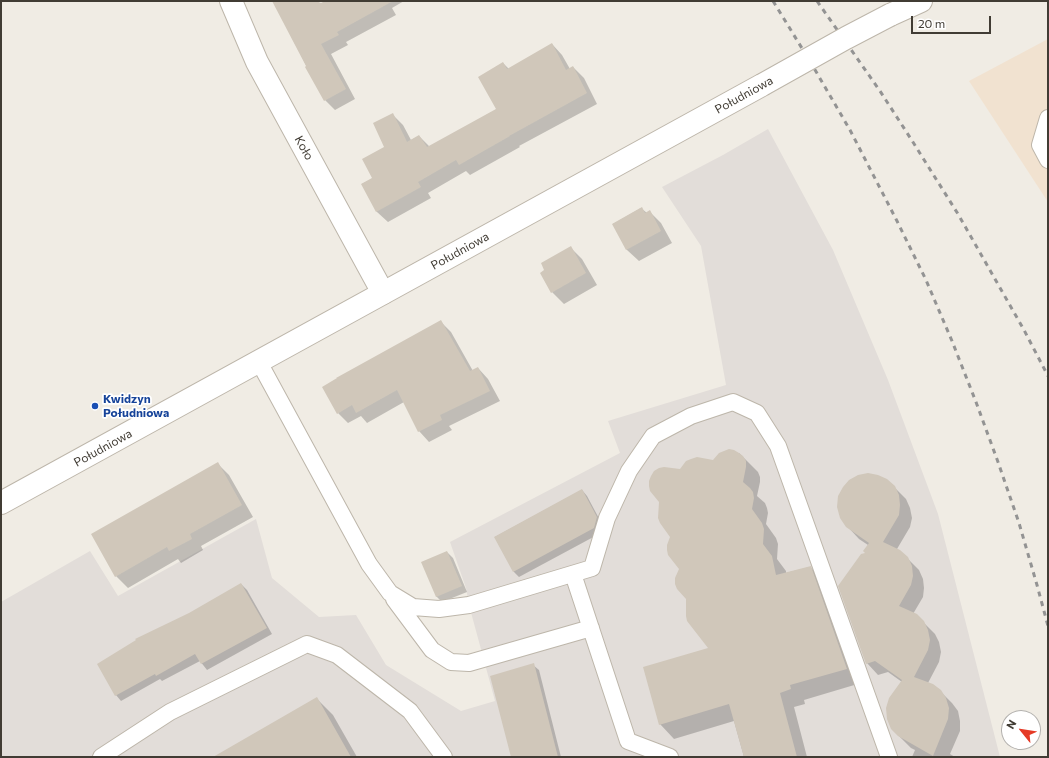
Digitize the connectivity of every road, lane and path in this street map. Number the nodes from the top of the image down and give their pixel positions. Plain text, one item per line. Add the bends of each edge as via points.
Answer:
1 (231, 1) edge
2 (921, 1) edge
3 (1048, 118) edge
4 (1048, 160) edge
5 (383, 293) junction
6 (259, 362) junction
7 (1, 503) edge
8 (573, 574) junction
9 (390, 593) junction
10 (591, 628) junction
11 (101, 757) edge
12 (444, 757) edge
13 (670, 757) edge
14 (890, 757) edge

1 - 5 street, Koło via 257,62
2 - 5 street, Południowa, bridge via 846,38
3 - 4 lane via 1040,145
5 - 6 street, Południowa
6 - 7 street, Południowa
6 - 9 lane via 369,564
8 - 9 lane via 469,605 439,609 413,607
8 - 10 lane
8 - 14 lane via 592,568 607,518 629,471 653,436 691,416 733,402 757,413 778,446
9 - 10 lane via 432,650 451,662 470,663
10 - 13 lane via 628,740
11 - 12 lane via 170,712 307,644 337,655 410,711

